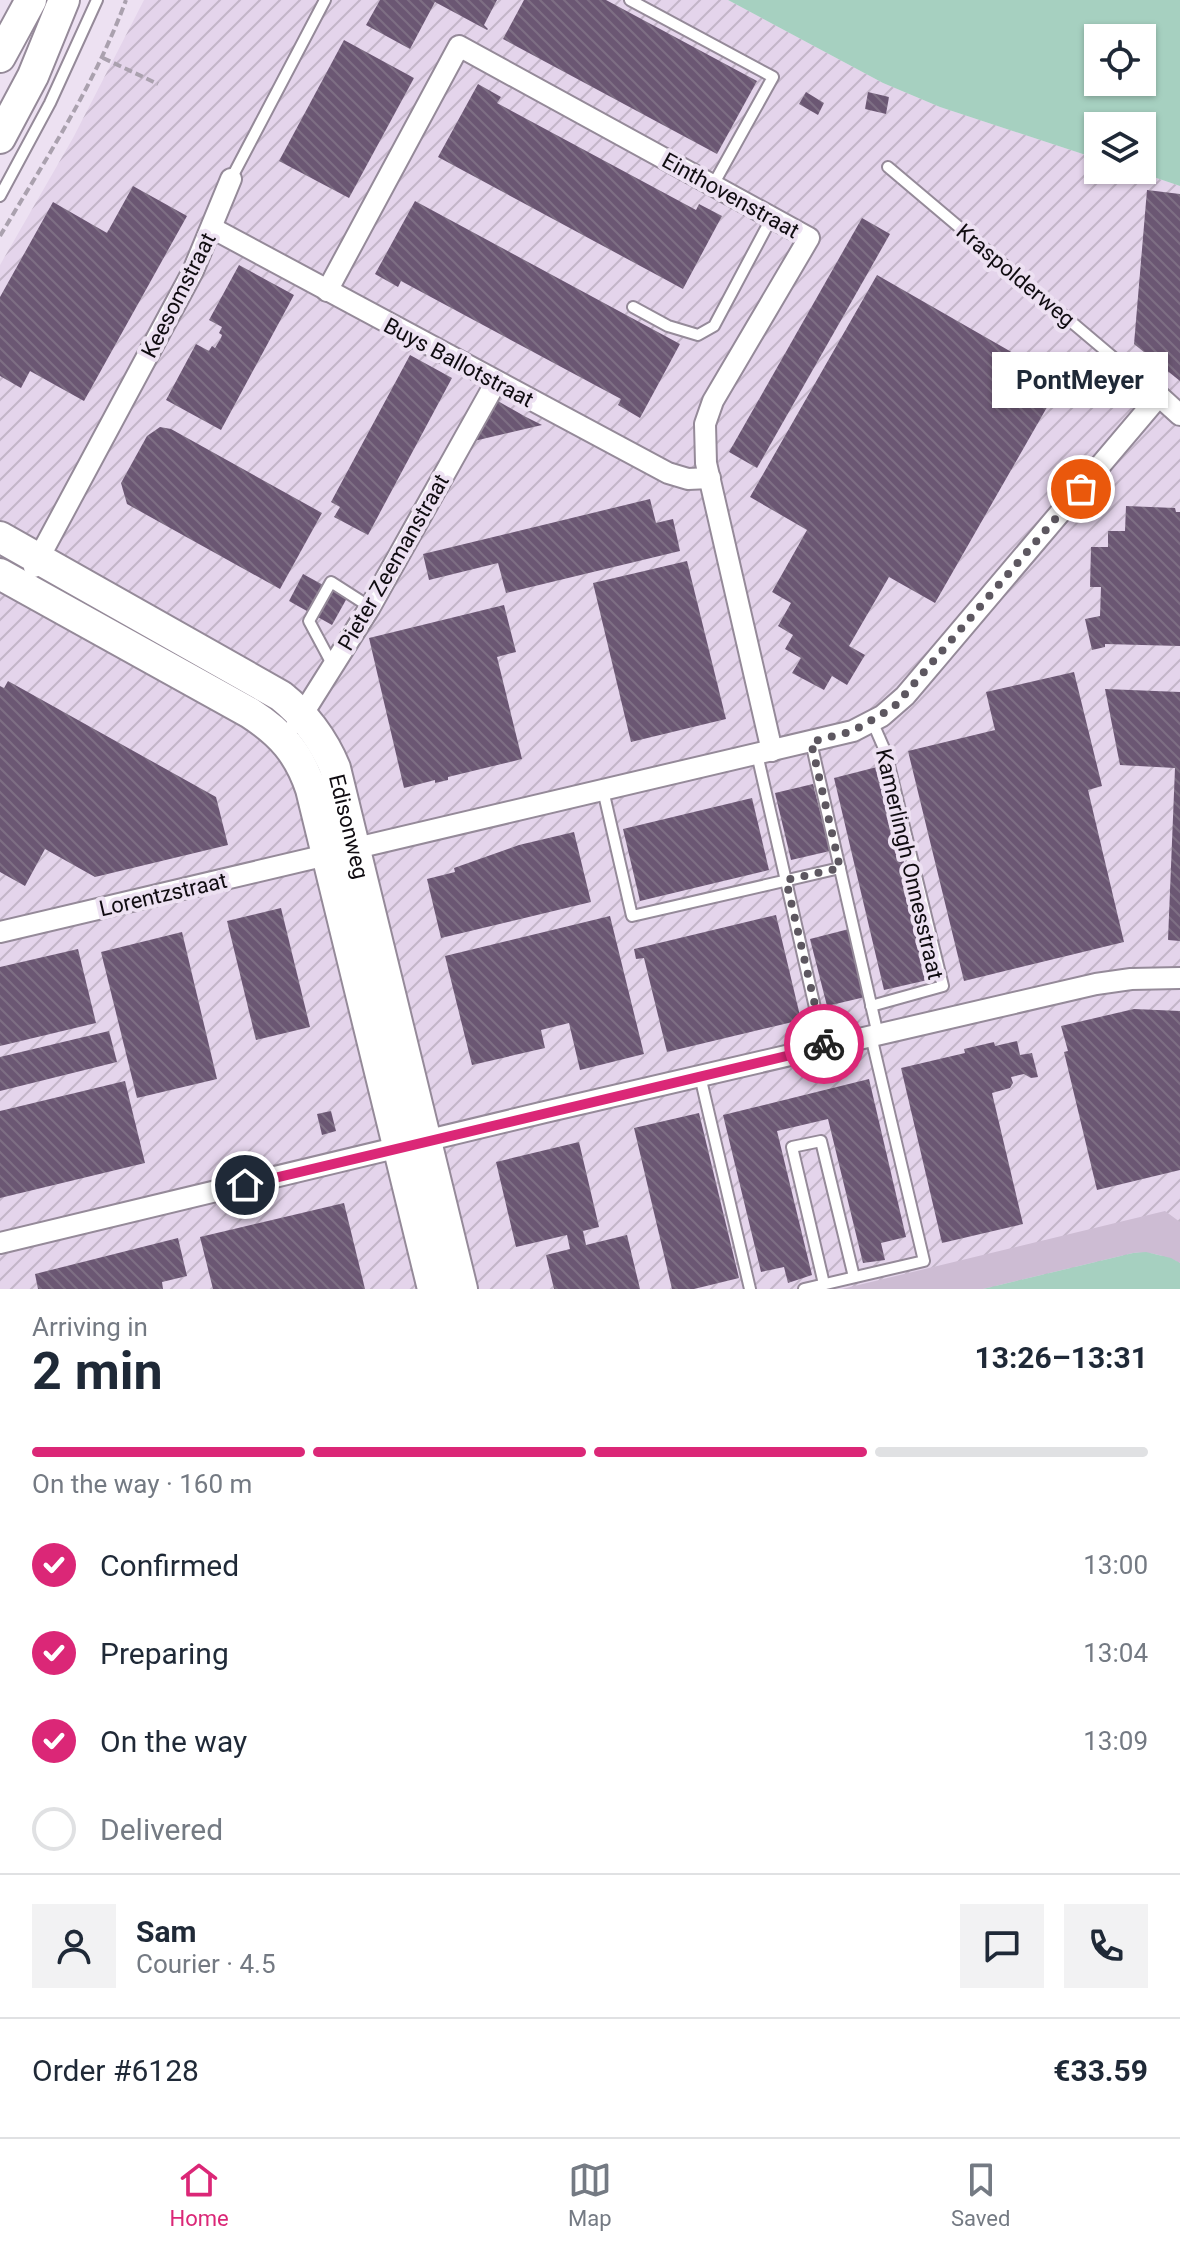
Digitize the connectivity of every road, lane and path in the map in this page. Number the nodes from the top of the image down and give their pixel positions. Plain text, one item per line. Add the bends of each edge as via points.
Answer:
1 (31, 0) edge
2 (64, 0) edge
3 (97, 0) edge
4 (126, 0) edge
5 (325, 0) edge
6 (630, 0) edge
7 (2, 54) edge
8 (103, 58) junction
9 (158, 84) dead end
10 (0, 138) edge
11 (888, 167) dead end
12 (231, 179) joint
13 (713, 185) junction
14 (0, 196) edge
15 (772, 217) junction
16 (212, 228) junction
17 (0, 236) edge
18 (327, 291) junction
19 (633, 307) dead end
20 (496, 382) junction
21 (1159, 396) junction
22 (1180, 415) edge
23 (710, 478) junction
24 (0, 537) edge
25 (38, 559) junction
26 (12, 581) edge
27 (370, 607) junction
28 (332, 664) junction
29 (872, 721) junction
30 (294, 727) junction
31 (811, 742) junction
32 (764, 752) junction
33 (603, 790) junction
34 (341, 852) junction
35 (840, 868) junction
36 (786, 880) junction
37 (0, 932) edge
38 (1180, 978) edge
39 (871, 1006) junction
40 (874, 1036) junction
41 (824, 1047) junction
42 (700, 1076) junction
43 (427, 1141) junction
44 (398, 1148) junction
45 (0, 1243) edge
46 (854, 1277) junction
47 (824, 1284) junction
48 (433, 1289) edge
49 (462, 1289) edge
50 (750, 1289) edge
51 (804, 1289) edge

1 - 7 street
2 - 10 street
3 - 14 lane
4 - 8 path
5 - 12 lane, Keesomstraat
6 - 13 lane via 773,77
8 - 9 path
8 - 17 path
11 - 21 lane, Kraspolderweg
12 - 16 street, Keesomstraat
13 - 15 street, Einthovenstraat
13 - 18 street, Einthovenstraat via 459,46
15 - 19 lane via 714,326 698,335
15 - 23 street, Einthovenstraat via 809,238 713,401 705,434
16 - 18 street, Buys Ballotstraat
16 - 25 street, Keesomstraat
18 - 20 street, Buys Ballotstraat
20 - 23 street, Buys Ballotstraat via 668,473
20 - 27 street, Pieter Zeemanstraat
21 - 22 street, Kraspolderweg
21 - 29 street, Lorentzstraat via 905,696
23 - 32 street, Einthovenstraat
24 - 25 street, Edisonweg
25 - 26 street, Keesomstraat
25 - 30 street, Edisonweg via 281,696
26 - 30 street, Edisonweg via 250,713
27 - 28 street, Pieter Zeemanstraat
27 - 28 lane via 331,582 309,621
28 - 30 street, Pieter Zeemanstraat
29 - 31 street, Lorentzstraat
29 - 39 lane, Kamerlingh Onnesstraat via 886,753 943,986
30 - 34 street, Edisonweg via 305,772
31 - 32 street, Lorentzstraat
31 - 35 lane
32 - 33 street, Lorentzstraat
32 - 36 lane
33 - 34 street, Lorentzstraat
33 - 36 lane via 632,916
34 - 37 street, Lorentzstraat
34 - 43 street, Edisonweg
34 - 44 street, Edisonweg
35 - 36 lane
35 - 39 lane
36 - 41 lane
38 - 40 street via 1096,984
39 - 40 lane
40 - 41 street
40 - 46 lane via 924,1261
41 - 42 street
42 - 43 street
42 - 50 lane
43 - 44 street
43 - 49 street, Edisonweg
44 - 45 street
44 - 48 street, Edisonweg
46 - 47 lane
46 - 47 lane via 821,1141 792,1147
47 - 51 lane

